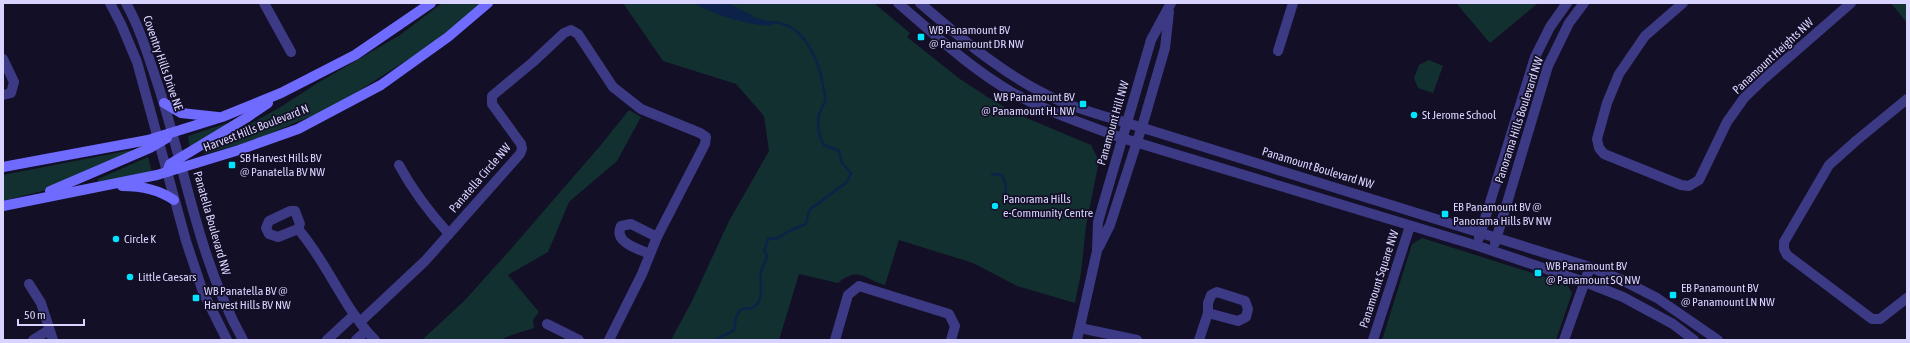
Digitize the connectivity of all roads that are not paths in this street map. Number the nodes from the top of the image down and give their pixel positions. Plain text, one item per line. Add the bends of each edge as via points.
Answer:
1 (110, 3) edge
2 (126, 3) edge
3 (264, 3) edge
4 (431, 3) edge
5 (488, 3) edge
6 (898, 3) edge
7 (920, 3) edge
8 (1293, 3) edge
9 (1567, 3) edge
10 (1584, 3) edge
11 (1683, 3) edge
12 (1851, 3) edge
13 (1170, 5) edge
14 (1278, 51) dead end
15 (291, 52) dead end
16 (3, 59) edge
17 (281, 93) junction
18 (3, 95) edge
19 (1907, 99) edge
20 (164, 104) junction
21 (222, 117) junction
22 (1126, 123) junction
23 (1142, 128) junction
24 (172, 132) junction
25 (1122, 138) junction
26 (158, 140) junction
27 (1137, 142) junction
28 (180, 158) junction
29 (399, 166) dead end
30 (3, 167) edge
31 (182, 168) junction
32 (167, 172) junction
33 (1319, 182) junction
34 (104, 185) junction
35 (1315, 197) junction
36 (174, 200) junction
37 (26, 201) junction
38 (3, 206) edge
39 (1414, 212) junction
40 (1410, 226) junction
41 (298, 229) dead end
42 (1480, 232) junction
43 (449, 234) junction
44 (657, 237) junction
45 (1496, 237) junction
46 (1478, 246) junction
47 (1097, 251) junction
48 (1492, 251) junction
49 (650, 254) junction
50 (1590, 267) junction
51 (1584, 282) junction
52 (29, 284) dead end
53 (1907, 298) edge
54 (1208, 313) dead end
55 (357, 318) junction
56 (547, 324) dead end
57 (1080, 328) junction
58 (49, 330) junction
59 (366, 331) junction
60 (1713, 339) edge
61 (33, 340) edge
62 (53, 340) edge
63 (227, 340) edge
64 (243, 340) edge
65 (328, 340) edge
66 (356, 340) edge
67 (375, 340) edge
68 (579, 340) edge
69 (609, 340) edge
70 (835, 340) edge
71 (951, 340) edge
72 (1077, 340) edge
73 (1137, 340) edge
74 (1199, 340) edge
75 (1373, 340) edge
76 (1564, 340) edge
77 (1694, 340) edge

1 - 26 street, Coventry Hills Drive NE via 122,24 137,62
2 - 20 street, Coventry Hills Drive NE via 146,48
3 - 15 street
4 - 17 main road, Harvest Hills Boulevard N via 355,55
5 - 31 main road, Harvest Hills Boulevard N via 448,37 381,85 298,129
6 - 25 street via 973,66 1015,94 1064,117
7 - 22 street, Panamount Boulevard NW via 987,59 1025,83 1060,101
8 - 14 street
9 - 42 street, Panorama Hills Boulevard NW via 1550,27 1535,56
10 - 45 street, Panorama Hills Boulevard NW via 1569,23 1548,66
11 - 12 street, Panamount Heights NW via 1645,36 1619,74 1607,103 1597,139 1598,148 1604,154 1689,186 1699,180 1727,122 1744,98
13 - 22 street, Panamount Hill NW via 1151,40
13 - 23 street, Panamount Hill NW via 1165,48
16 - 18 street via 14,82 11,93
17 - 21 main road, Harvest Hills Boulevard N
17 - 28 main road via 246,118
19 - 53 street via 1829,165 1784,242 1784,249 1787,254 1872,319 1880,319
20 - 21 main road via 182,113
20 - 24 street, Coventry Hills Drive NE
21 - 24 main road, Harvest Hills Boulevard N
22 - 23 street, Panamount Boulevard NW
22 - 25 street, Panamount Hill NW
23 - 27 street, Panamount Hill NW
23 - 33 street, Panamount Boulevard NW
24 - 26 main road
24 - 28 street, Panatella Boulevard NW
25 - 27 street
25 - 47 street, Panamount Hill NW via 1098,222
26 - 30 main road
26 - 32 street
26 - 37 main road via 68,184
27 - 35 street
27 - 47 street, Panamount Hill NW via 1110,225
28 - 31 street, Panatella Boulevard NW
28 - 32 main road via 170,164
29 - 43 street via 415,194
31 - 32 main road, Harvest Hills Boulevard N
31 - 64 street, Panatella Boulevard NW via 193,215 214,281
32 - 34 main road, Harvest Hills Boulevard N
32 - 36 street
33 - 35 street
33 - 39 street, Panamount Boulevard NW
34 - 36 main road via 140,186 165,194
34 - 37 main road, Harvest Hills Boulevard N
35 - 40 street
36 - 63 street via 203,292
37 - 38 main road, Harvest Hills Boulevard N
39 - 40 street, Panamount Square NW
39 - 42 street, Panamount Boulevard NW
40 - 46 street
40 - 75 street, Panamount Square NW
41 - 55 street
42 - 45 street, Panamount Boulevard NW
42 - 46 street, Panorama Hills Boulevard NW
43 - 44 street, Panatella Circle NW via 522,149 492,104 492,96 564,33 571,30 578,34 613,87 641,109 706,137 705,144
43 - 55 street, Panatella Circle NW via 425,260
44 - 49 street, Panatella Circle NW
44 - 49 street via 631,224 621,226 619,230 621,240
45 - 48 street, Panorama Hills Boulevard NW
45 - 50 street, Panamount Boulevard NW
46 - 48 street
47 - 57 street, Panamount Hill NW
48 - 51 street
49 - 69 street, Panatella Circle NW
50 - 51 street
50 - 60 street, Panamount Boulevard NW via 1657,298
51 - 76 street
51 - 77 street via 1623,296 1673,324
52 - 58 street via 40,303
54 - 74 street
55 - 59 street
55 - 65 street, Panatella Circle NW
56 - 68 street
57 - 72 street, Panamount Hill NW
57 - 73 street
58 - 61 street
58 - 62 street
59 - 66 street
59 - 67 street
70 - 71 street via 848,295 859,286 949,314 955,326

